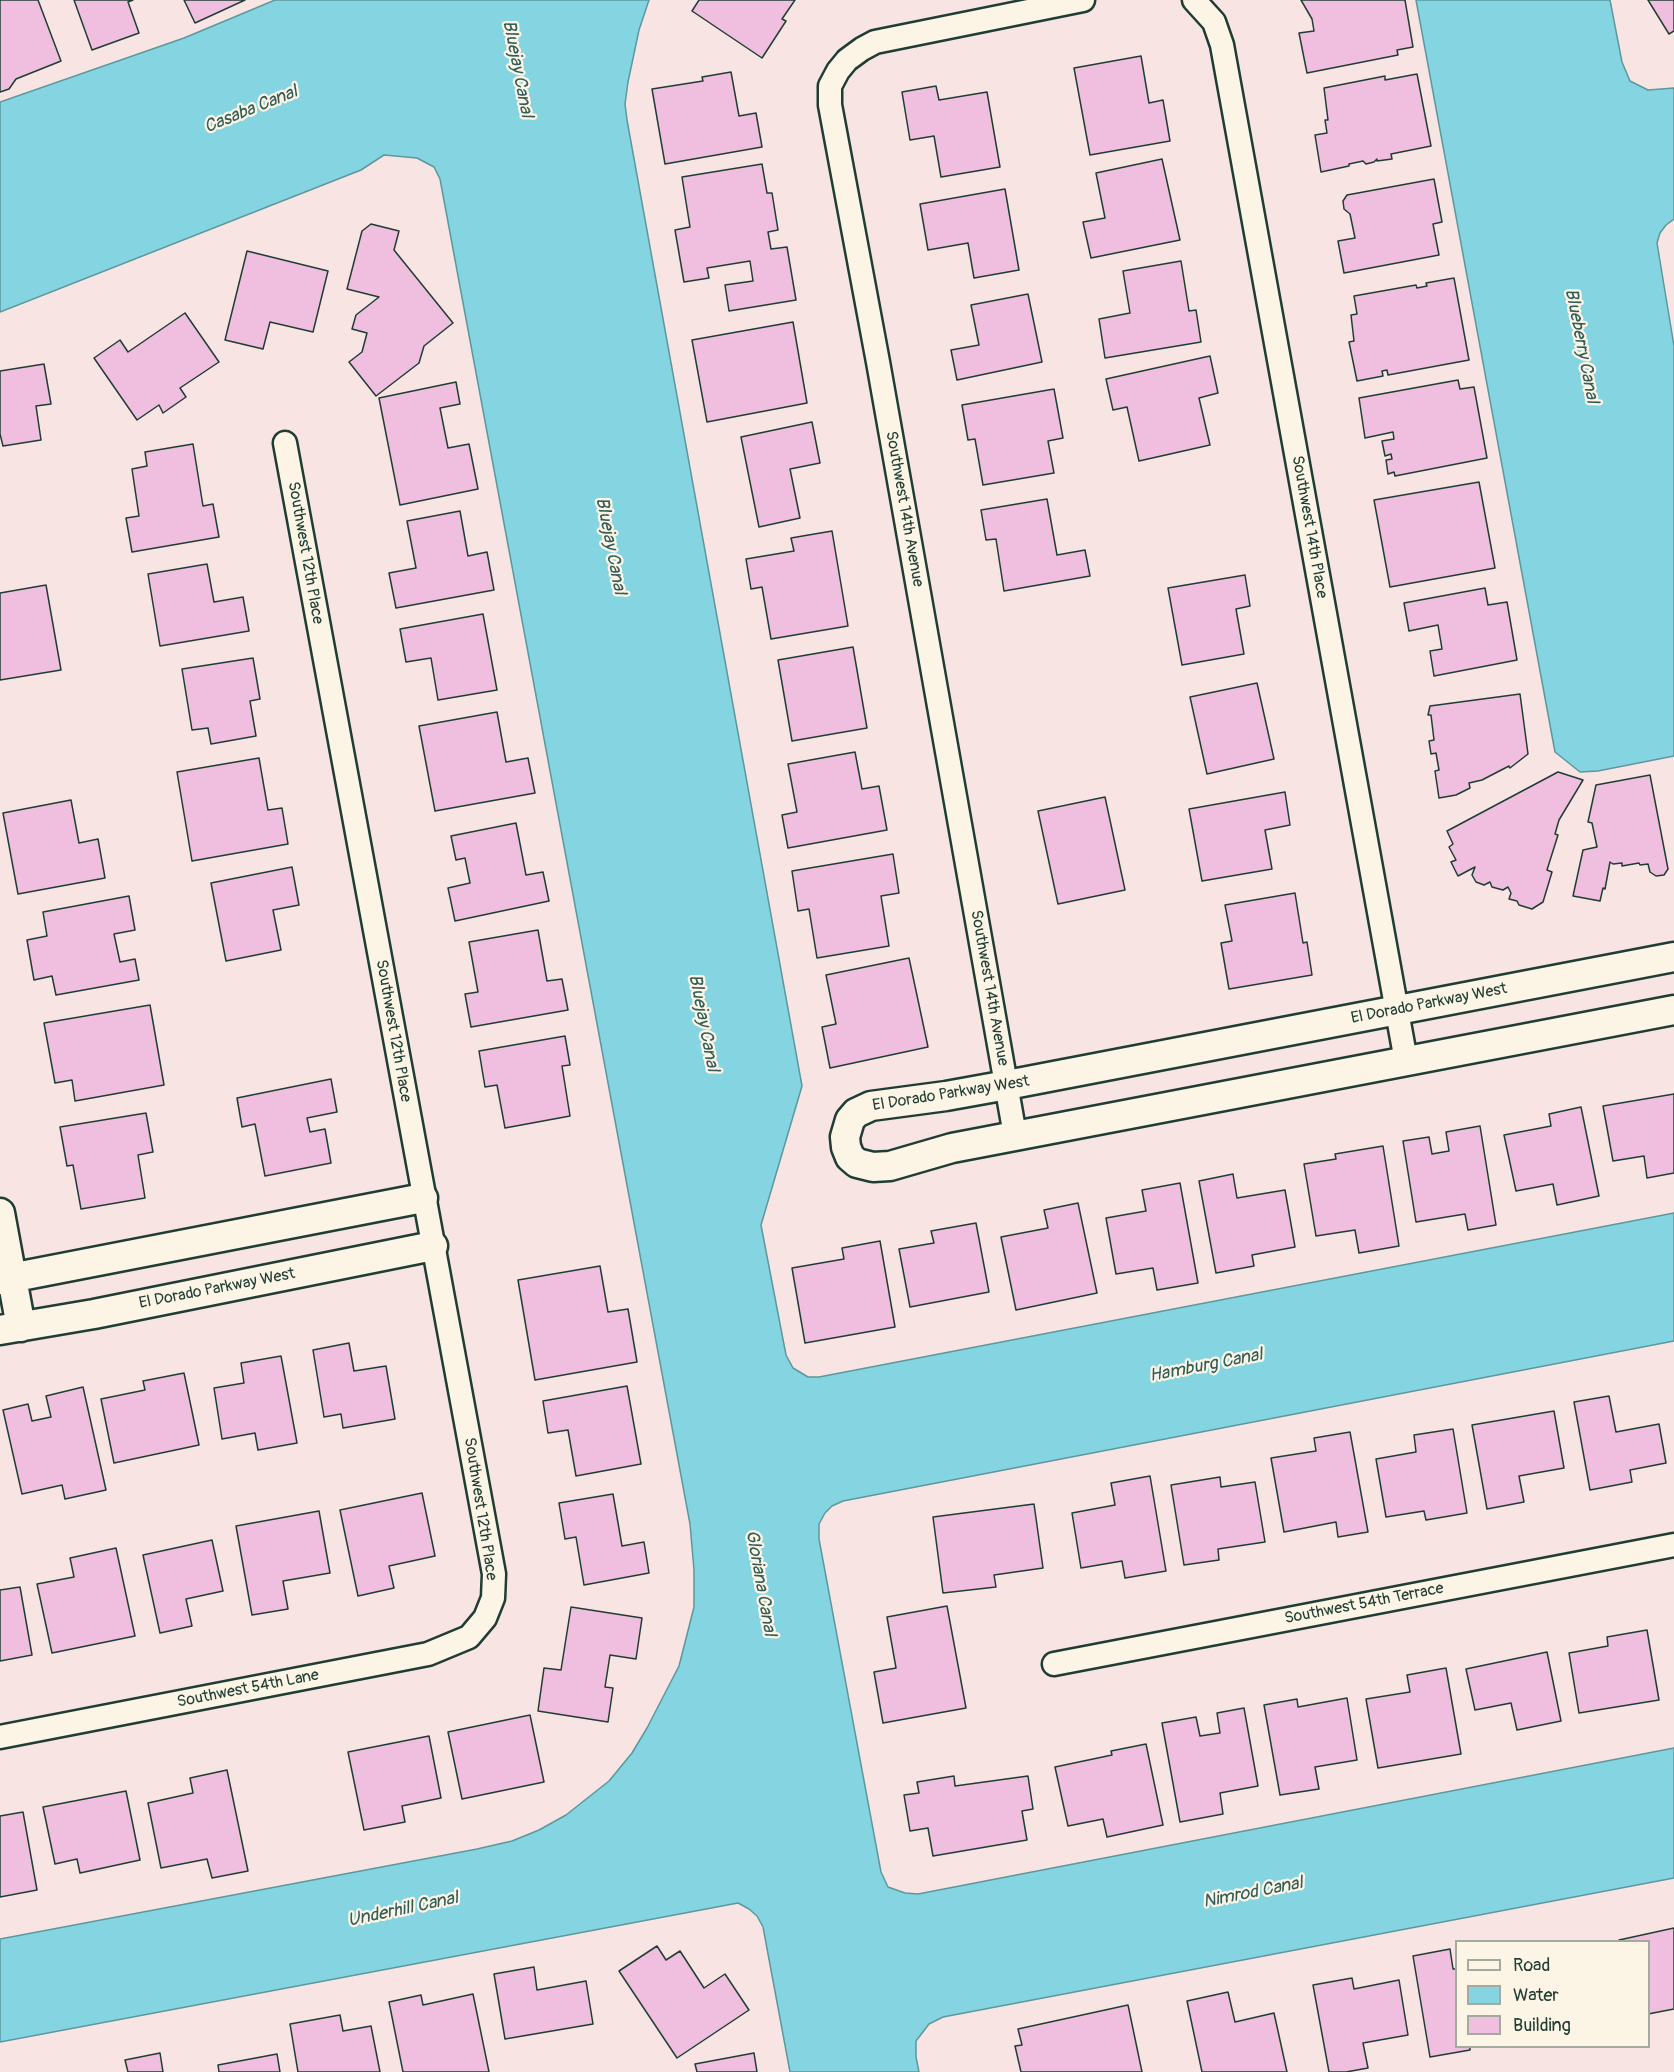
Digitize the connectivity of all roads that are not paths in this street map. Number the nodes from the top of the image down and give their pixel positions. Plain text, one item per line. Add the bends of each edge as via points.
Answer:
1 (1083, 0) edge
2 (1194, 0) edge
3 (285, 443) dead end
4 (1674, 957) edge
5 (1674, 1010) edge
6 (1396, 1011) junction
7 (1406, 1061) junction
8 (1006, 1085) junction
9 (1015, 1136) junction
10 (423, 1198) junction
11 (0, 1213) edge
12 (433, 1246) junction
13 (6, 1279) edge
14 (10, 1329) edge
15 (1674, 1545) edge
16 (485, 1618) joint
17 (1054, 1664) dead end
18 (0, 1737) edge

1 - 8 street, Southwest 14th Avenue via 875,42 854,55 830,86 830,105
2 - 6 street, Southwest 14th Place via 1214,22 1222,45
3 - 10 street, Southwest 12th Place
4 - 6 street, El Dorado Parkway West
5 - 7 street, El Dorado Parkway West
6 - 7 street, Southwest 14th Place
6 - 8 street, El Dorado Parkway West
7 - 9 street, El Dorado Parkway West
8 - 9 street, Southwest 14th Avenue
8 - 9 street, El Dorado Parkway West via 871,1106 850,1120 846,1147 858,1163 890,1166 952,1148
10 - 12 street, Southwest 12th Place
10 - 13 street
11 - 13 street
12 - 14 street, El Dorado Parkway West
12 - 16 street, Southwest 12th Place via 494,1574 494,1598
13 - 14 street
15 - 17 street, Southwest 54th Terrace
16 - 18 street, Southwest 54th Lane via 469,1637 428,1654

